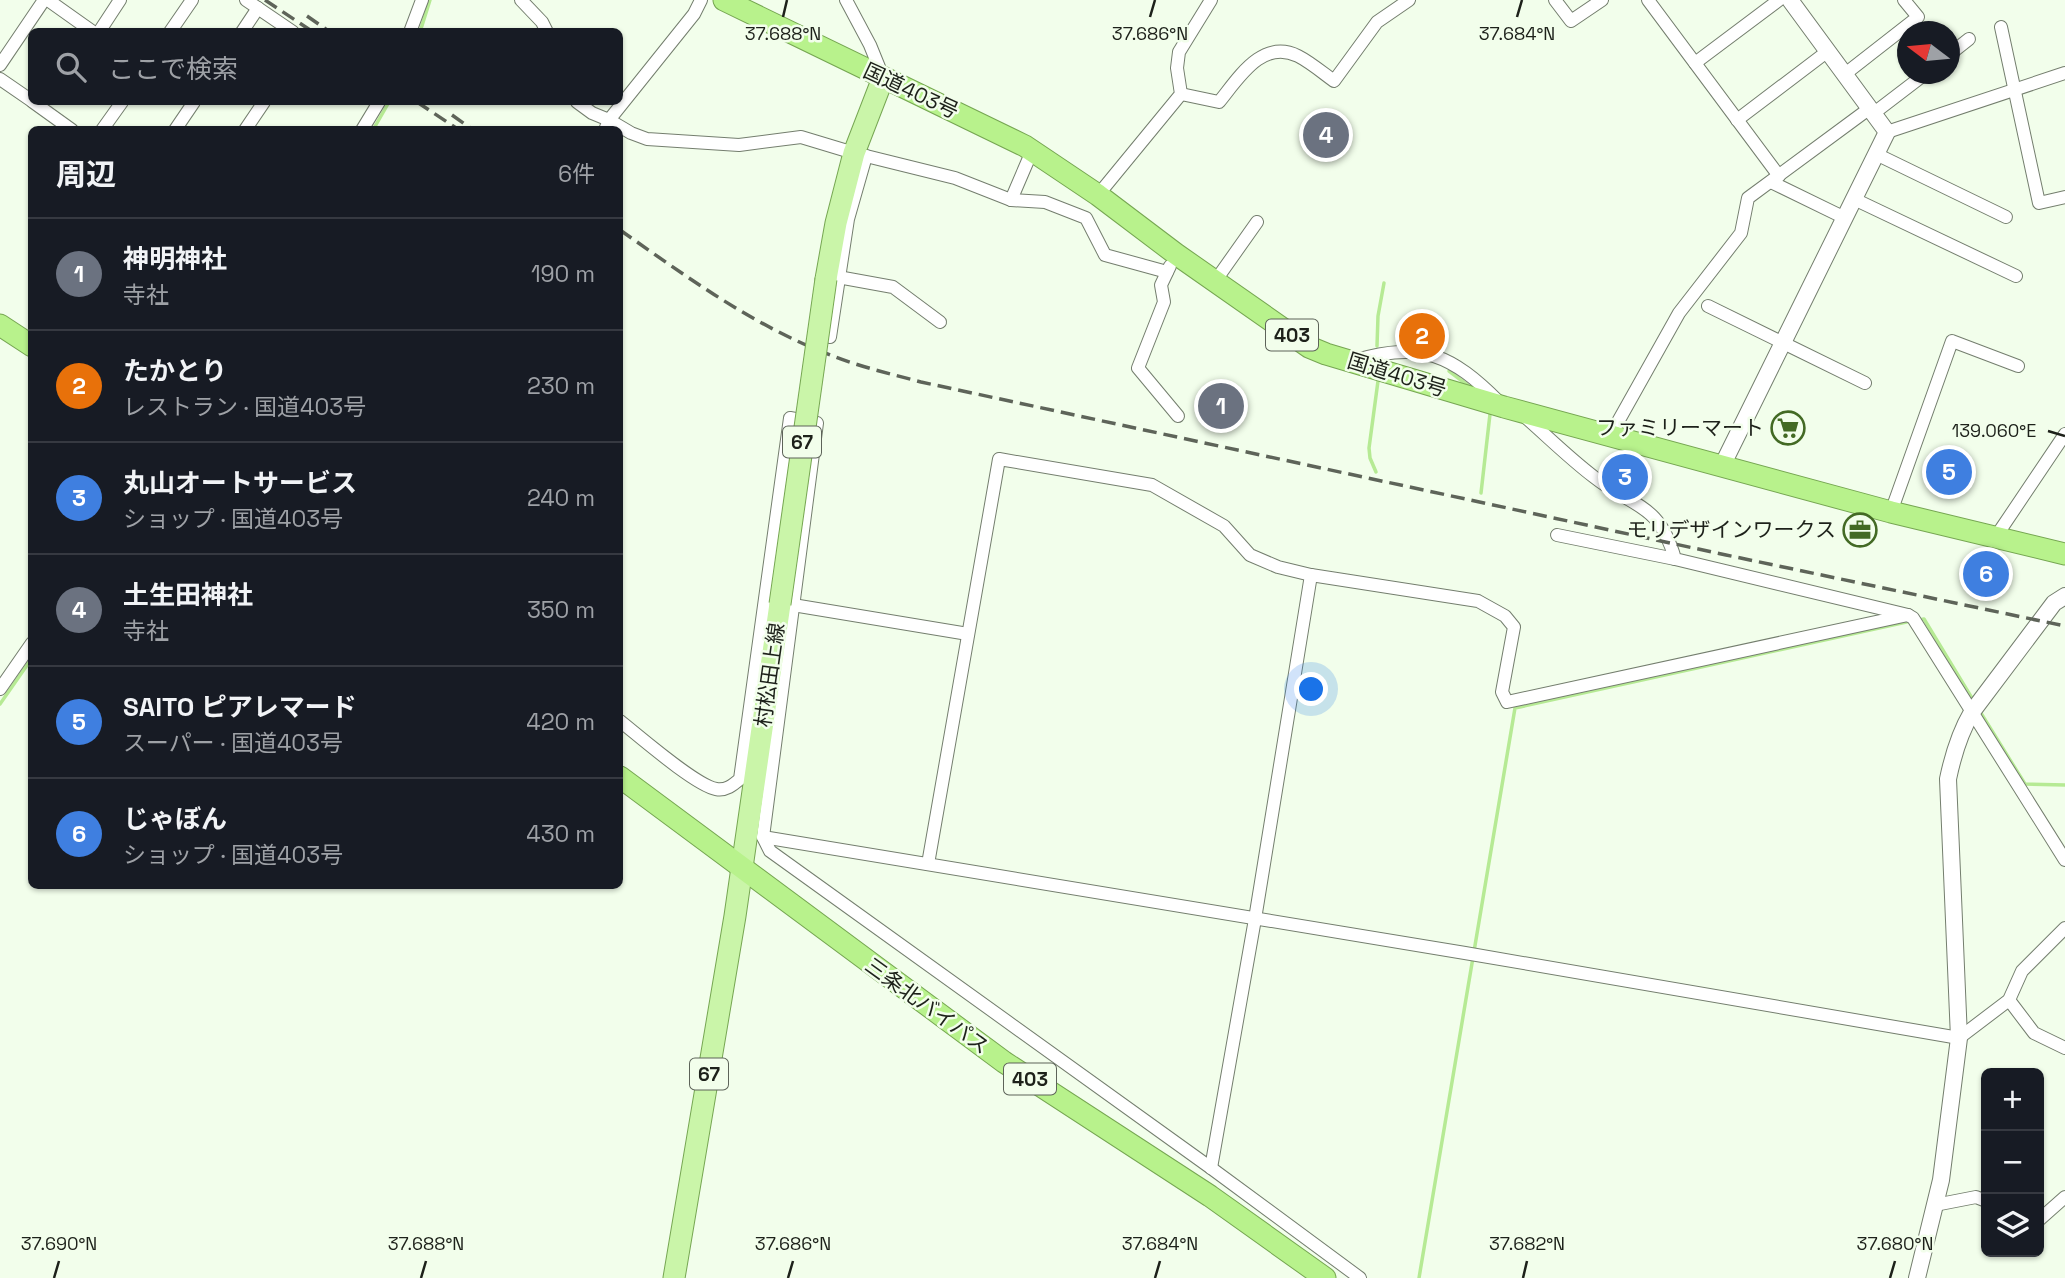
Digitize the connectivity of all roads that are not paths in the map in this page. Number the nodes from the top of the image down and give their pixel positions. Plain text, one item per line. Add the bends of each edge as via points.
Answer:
1 (46, 0) edge
2 (120, 0) edge
3 (192, 0) edge
4 (246, 0) edge
5 (422, 0) edge
6 (521, 0) edge
7 (701, 0) edge
8 (724, 0) edge
9 (846, 0) edge
10 (1212, 0) edge
11 (1409, 0) edge
12 (1555, 0) edge
13 (1602, 0) edge
14 (1779, 0) edge
15 (1790, 0) edge
16 (1903, 0) edge
17 (1655, 3) edge
18 (258, 8) junction
19 (2001, 27) dead end
20 (87, 28) edge
21 (102, 28) edge
22 (173, 28) edge
23 (245, 28) edge
24 (287, 28) edge
25 (412, 28) edge
26 (545, 28) edge
27 (1969, 40) dead end
28 (1960, 47) edge
29 (1828, 51) junction
30 (1695, 63) junction
31 (0, 65) edge
32 (2065, 73) edge
33 (1845, 74) junction
34 (883, 78) junction
35 (0, 79) edge
36 (1910, 84) edge
37 (2014, 90) junction
38 (1181, 94) junction
39 (28, 98) edge
40 (120, 105) edge
41 (192, 105) edge
42 (262, 105) edge
43 (377, 105) edge
44 (581, 105) edge
45 (623, 105) edge
46 (623, 105) edge
47 (49, 106) edge
48 (1872, 110) junction
49 (1737, 120) junction
50 (607, 125) edge
51 (68, 126) edge
52 (105, 126) edge
53 (178, 126) edge
54 (248, 126) edge
55 (364, 126) edge
56 (623, 130) edge
57 (1887, 132) junction
58 (1032, 151) junction
59 (1876, 154) junction
60 (860, 155) junction
61 (1775, 178) junction
62 (1098, 195) junction
63 (2065, 197) edge
64 (1854, 199) junction
65 (1011, 200) junction
66 (2006, 217) dead end
67 (1845, 218) junction
68 (1257, 222) dead end
69 (1172, 263) junction
70 (2016, 276) dead end
71 (832, 278) junction
72 (1216, 280) junction
73 (1708, 306) dead end
74 (940, 322) dead end
75 (0, 325) edge
76 (830, 337) dead end
77 (28, 343) edge
78 (1783, 343) junction
79 (1351, 362) junction
80 (2018, 366) dead end
81 (1865, 383) dead end
82 (1511, 409) junction
83 (1178, 416) dead end
84 (2065, 435) edge
85 (1610, 436) junction
86 (1722, 466) junction
87 (1891, 512) junction
88 (1557, 535) dead end
89 (1995, 538) junction
90 (2065, 554) edge
91 (1675, 559) junction
92 (1311, 575) junction
93 (2065, 596) edge
94 (786, 605) junction
95 (1908, 615) junction
96 (968, 634) junction
97 (28, 649) edge
98 (0, 689) edge
99 (1972, 712) junction
100 (623, 723) edge
101 (623, 779) edge
102 (764, 837) junction
103 (2065, 860) edge
104 (928, 864) junction
105 (743, 869) junction
106 (1255, 919) junction
107 (2065, 928) edge
108 (2010, 1000) junction
109 (1959, 1038) junction
110 (2065, 1048) edge
111 (1211, 1168) junction
112 (2065, 1196) edge
113 (1981, 1200) edge
114 (1935, 1205) junction
115 (2044, 1215) edge
116 (674, 1278) edge
117 (1325, 1278) edge
118 (1360, 1278) edge
119 (1917, 1278) edge

1 - 20 street
1 - 31 street
2 - 21 street
3 - 22 street
4 - 18 street
5 - 25 street
6 - 26 street
7 - 46 street
8 - 34 highway, 国道403号 / 403
9 - 34 street
10 - 38 street via 1179,52
11 - 38 street via 1377,22 1334,81 1296,55 1281,52 1252,61 1219,102
12 - 13 street via 1571,21
14 - 30 street
15 - 29 street
16 - 33 street via 1918,17
17 - 30 street
18 - 23 street
18 - 24 street
19 - 37 street
27 - 28 street
29 - 33 street
29 - 49 street
30 - 49 street
32 - 37 street
33 - 48 street
34 - 58 highway, 国道403号 / 403
34 - 60 main road, 村松田上線 / 67
35 - 39 street
36 - 48 street
37 - 57 street
37 - 63 street via 2039,203
38 - 62 street
40 - 52 street
41 - 53 street
42 - 54 street
43 - 55 street
44 - 50 street
45 - 50 street
47 - 51 street
48 - 57 street
48 - 61 street
49 - 61 street
56 - 60 street via 647,139 739,145 802,137
57 - 59 street
58 - 62 highway, 国道403号 / 403
58 - 65 street
59 - 64 street
59 - 66 street
60 - 65 street via 955,178
60 - 71 main road, 村松田上線 / 67 via 836,223
61 - 67 street
61 - 85 street via 1748,198 1741,233 1679,313
62 - 69 highway, 国道403号 / 403
64 - 67 street
64 - 70 street
65 - 69 street via 1045,202 1086,218 1105,255
67 - 78 street
68 - 72 street
69 - 72 highway, 国道403号 / 403
69 - 83 street via 1161,285 1164,302 1138,368
71 - 74 street via 893,287
71 - 76 street
71 - 94 main road, 村松田上線 / 67, bridge
72 - 79 highway, 国道403号 / 403 via 1309,347
73 - 78 street
75 - 77 highway
78 - 81 street
78 - 86 street
79 - 82 highway, 国道403号 / 403
79 - 82 street via 1388,351 1437,355
80 - 87 street via 1952,341
82 - 85 highway, 国道403号 / 403
82 - 91 street via 1595,479 1645,508 1664,529
84 - 89 street
85 - 86 highway, 国道403号 / 403
86 - 87 highway, 国道403号 / 403
87 - 89 highway, 国道403号 / 403
88 - 91 street
89 - 90 highway, 国道403号 / 403
91 - 95 street
92 - 95 street via 1478,601 1505,616 1514,627 1502,692 1507,702
92 - 96 street via 1250,555 1223,526 1152,485 999,459
92 - 106 street
93 - 99 street via 2054,603
94 - 96 street
94 - 100 street via 817,423 790,418 740,779 730,788 716,789 690,775
94 - 102 street
94 - 105 main road, 村松田上線 / 67
95 - 99 street
96 - 104 street
97 - 98 street
99 - 103 street
99 - 109 street via 1961,731 1948,779
101 - 105 highway, 403
102 - 104 street
102 - 111 street via 770,851
104 - 106 street
105 - 116 main road, 村松田上線 / 67
105 - 117 highway, 三条北バイパス / 403 via 1004,1062 1210,1196
106 - 109 street
106 - 111 street
107 - 108 street via 2022,971
108 - 109 street
108 - 110 street via 2034,1033
109 - 114 street
111 - 118 street
112 - 115 street
113 - 114 street
114 - 119 street

